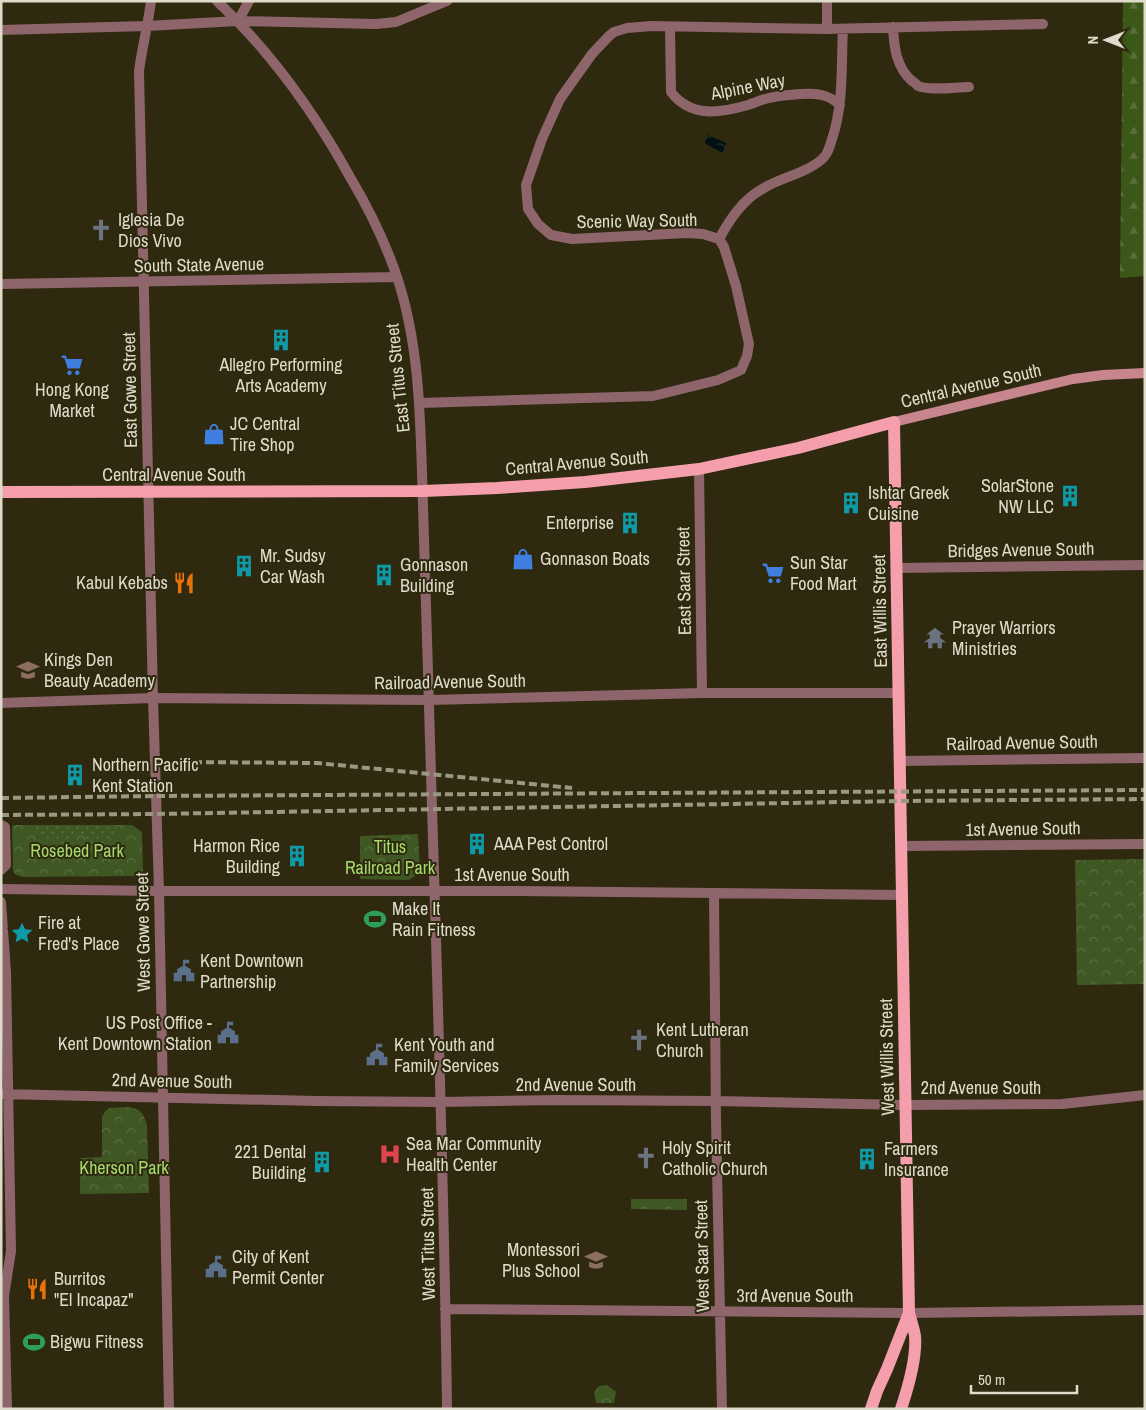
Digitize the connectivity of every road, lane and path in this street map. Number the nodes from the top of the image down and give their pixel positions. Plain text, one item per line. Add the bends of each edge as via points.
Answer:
1 (151, 1) edge
2 (217, 1) edge
3 (249, 1) edge
4 (447, 1) edge
5 (827, 1) edge
6 (238, 21) junction
7 (1043, 24) dead end
8 (147, 26) junction
9 (670, 27) junction
10 (894, 27) junction
11 (843, 28) junction
12 (827, 29) junction
13 (1, 30) edge
14 (969, 87) dead end
15 (840, 104) junction
16 (719, 239) junction
17 (397, 277) junction
18 (144, 282) junction
19 (1, 284) edge
20 (1145, 373) edge
21 (420, 403) junction
22 (894, 422) junction
23 (699, 469) junction
24 (423, 491) junction
25 (1, 492) edge
26 (149, 492) junction
27 (1145, 565) edge
28 (897, 568) junction
29 (702, 693) junction
30 (899, 693) junction
31 (153, 698) junction
32 (429, 700) junction
33 (1, 703) edge
34 (1145, 758) edge
35 (900, 761) junction
36 (901, 801) joint
37 (432, 809) joint
38 (157, 814) joint
39 (1, 825) edge
40 (1145, 844) edge
41 (901, 846) junction
42 (1, 870) edge
43 (1, 889) edge
44 (436, 891) junction
45 (159, 892) junction
46 (714, 894) junction
47 (902, 895) junction
48 (1, 902) edge
49 (4, 1094) edge
50 (1145, 1095) edge
51 (163, 1097) junction
52 (715, 1101) junction
53 (440, 1102) junction
54 (906, 1105) junction
55 (445, 1309) junction
56 (1145, 1310) edge
57 (719, 1312) junction
58 (909, 1313) junction
59 (887, 1369) junction
60 (7, 1409) edge
61 (169, 1409) edge
62 (446, 1409) edge
63 (722, 1409) edge
64 (863, 1409) edge
65 (872, 1409) edge
66 (901, 1409) edge

1 - 8 street
2 - 6 street, East Titus Street
3 - 6 street
4 - 6 street via 396,22 376,24
5 - 12 street
6 - 8 street
6 - 17 street, East Titus Street via 287,78 332,145 375,220
7 - 10 street, Scenic Way South
8 - 13 street
8 - 18 street, East Gowe Street via 139,71
9 - 12 street, Scenic Way South
9 - 15 street, Alpine Way via 671,92 687,106 717,112 773,97 818,94
9 - 16 street, Scenic Way South via 644,26 619,30 592,54 560,99 542,139 526,185 528,209 551,235 572,240 687,233
10 - 11 street, Scenic Way South
10 - 14 street via 898,61 905,75 918,86
11 - 12 street, Scenic Way South
11 - 15 street
15 - 16 street via 835,130 824,157 763,188 730,219
16 - 21 street, Scenic Way South via 736,286 749,344 740,370 718,380 653,396
17 - 18 street, South State Avenue
17 - 21 street, East Titus Street via 412,332
18 - 19 street, South State Avenue
18 - 26 street, East Gowe Street
20 - 22 main road, Central Avenue South via 1073,379
21 - 24 street, East Titus Street
22 - 23 main road, Central Avenue South via 798,448
22 - 28 main road, East Willis Street
23 - 24 main road, Central Avenue South via 584,482
23 - 29 street, East Saar Street
24 - 26 main road, Central Avenue South
24 - 32 street, East Titus Street
25 - 26 main road, Central Avenue South
26 - 31 street, East Gowe Street
27 - 28 street, Bridges Avenue South
28 - 30 main road, East Willis Street
29 - 30 street, Railroad Avenue South
29 - 32 street, Railroad Avenue South
30 - 35 main road, East Willis Street
31 - 32 street, Railroad Avenue South
31 - 33 street, Railroad Avenue South
31 - 38 street, East Gowe Street
32 - 37 street, East Titus Street
34 - 35 street, Railroad Avenue South
35 - 36 main road, East Willis Street
36 - 41 main road, West Willis Street
37 - 44 street, West Titus Street
38 - 45 street, West Gowe Street
39 - 42 street via 5,827 6,865
40 - 41 street, 1st Avenue South
41 - 47 main road, West Willis Street
43 - 45 street, 1st Avenue South
44 - 45 street, 1st Avenue South
44 - 46 street, 1st Avenue South
44 - 53 street, West Titus Street
45 - 51 street, West Gowe Street
46 - 47 street, 1st Avenue South
46 - 52 street, West Saar Street
47 - 54 main road, West Willis Street
48 - 49 street via 6,972
49 - 51 street, 2nd Avenue South
49 - 60 street via 11,1251 4,1296
50 - 54 street, 2nd Avenue South via 1062,1104
51 - 53 street, 2nd Avenue South
51 - 61 street, West Gowe Street
52 - 53 street, 2nd Avenue South
52 - 54 street, 2nd Avenue South
52 - 57 street, West Saar Street
53 - 55 street, West Titus Street
54 - 58 main road, West Willis Street
55 - 57 street, 3rd Avenue South
55 - 62 street, West Titus Street
56 - 58 street, 3rd Avenue South
57 - 58 street, 3rd Avenue South
57 - 63 street, West Saar Street
58 - 59 main road, West Willis Street
58 - 66 main road, West Willis Street via 915,1336 914,1356
59 - 64 main road
59 - 65 main road, West Willis Street

